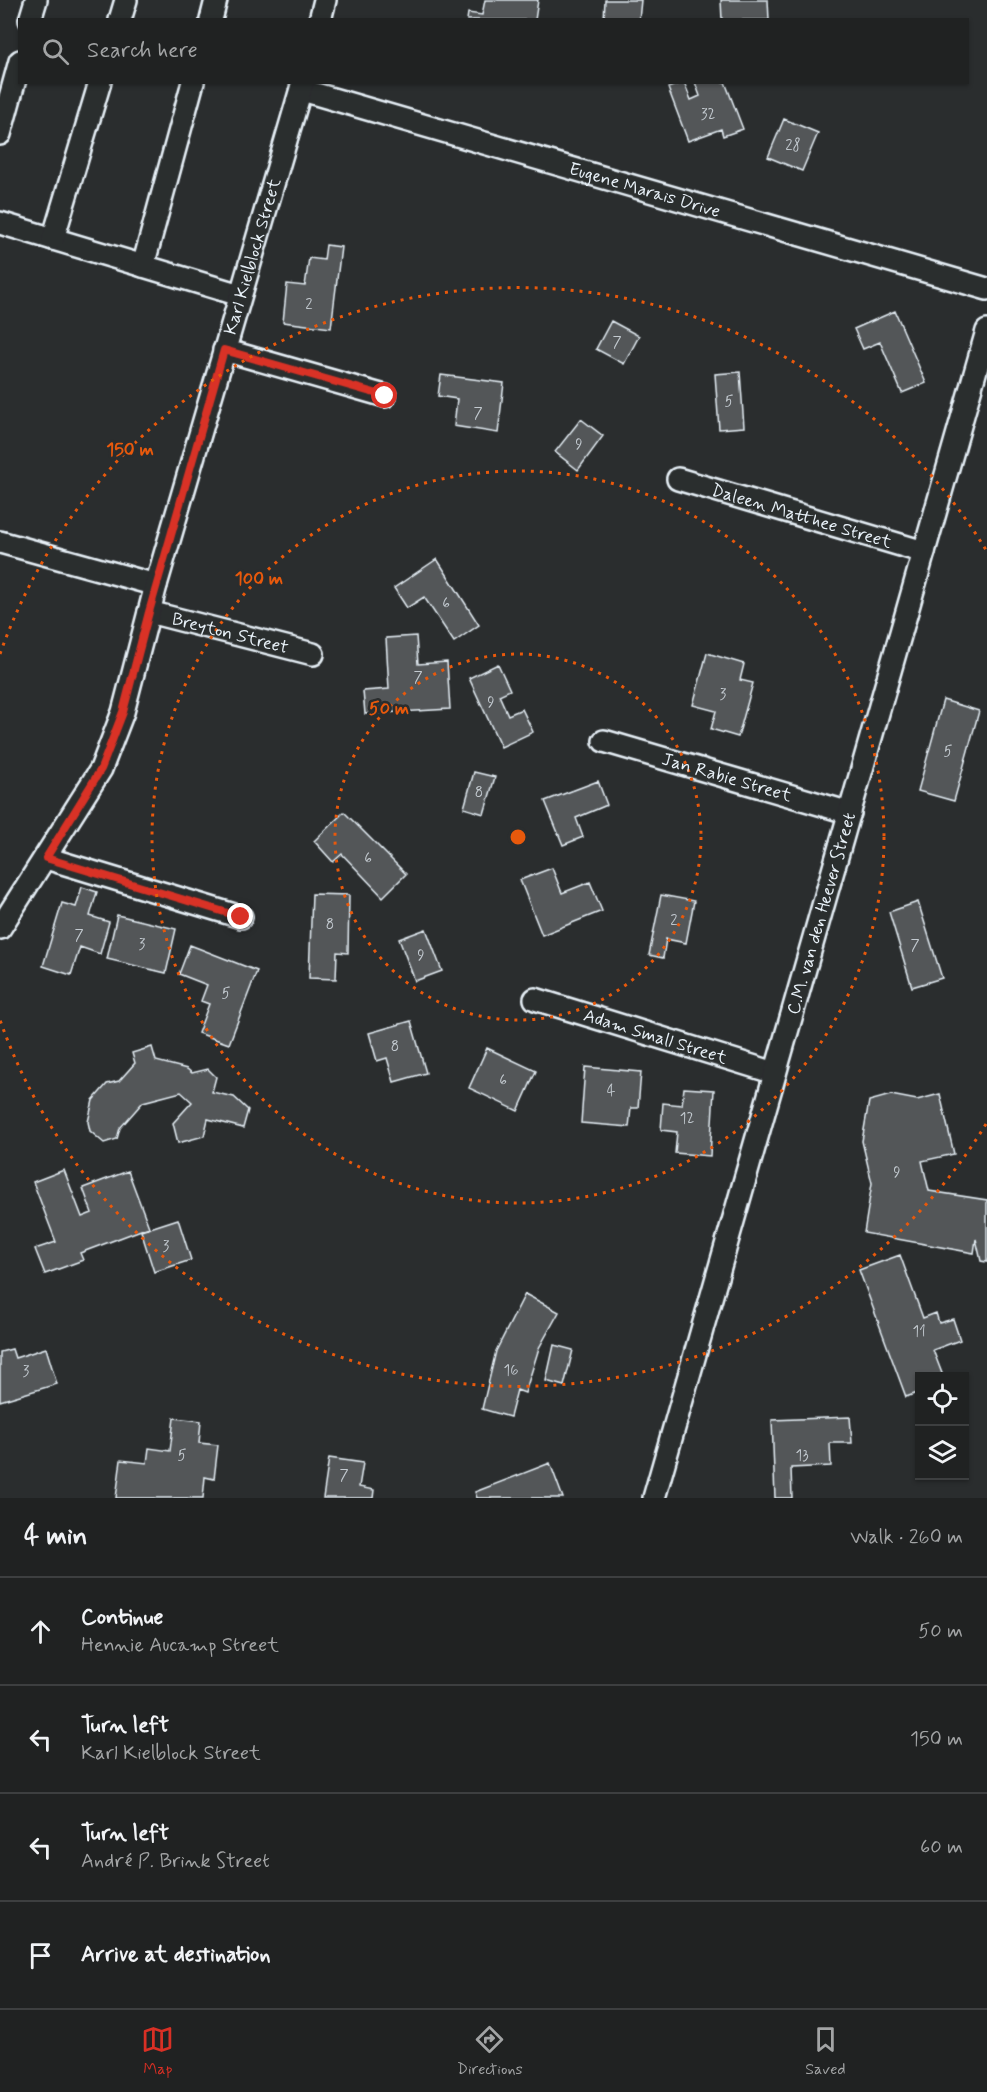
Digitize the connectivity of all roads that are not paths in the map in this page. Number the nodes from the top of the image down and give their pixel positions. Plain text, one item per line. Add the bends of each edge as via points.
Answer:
1 (36, 0) edge
2 (126, 0) edge
3 (216, 0) edge
4 (325, 0) edge
5 (31, 18) edge
6 (121, 18) edge
7 (212, 18) edge
8 (320, 18) edge
9 (18, 68) edge
10 (99, 84) edge
11 (192, 84) edge
12 (303, 86) edge
13 (0, 134) edge
14 (0, 223) edge
15 (52, 239) junction
16 (142, 266) junction
17 (987, 289) edge
18 (240, 295) junction
19 (987, 331) edge
20 (224, 350) junction
21 (385, 396) dead end
22 (678, 479) dead end
23 (0, 542) edge
24 (924, 552) junction
25 (156, 585) junction
26 (149, 612) junction
27 (313, 654) dead end
28 (604, 741) dead end
29 (850, 813) junction
30 (46, 858) junction
31 (241, 917) dead end
32 (0, 928) edge
33 (534, 999) dead end
34 (775, 1073) junction
35 (654, 1498) edge

1 - 5 street
2 - 6 street
3 - 7 street
4 - 8 street
9 - 13 street
10 - 15 street
11 - 16 street
12 - 17 street, Eugene Marais Drive
12 - 18 street, Karl Kielblock Street
14 - 15 street
15 - 16 street
16 - 18 street
18 - 20 street, Karl Kielblock Street
19 - 24 street, C.M. van den Heever Street
20 - 21 street
20 - 25 street, Karl Kielblock Street
22 - 24 street, Daleen Matthee Street
23 - 25 street
24 - 29 street, C.M. van den Heever Street
25 - 26 street, Karl Kielblock Street
26 - 27 street, Breyton Street
26 - 30 street, Karl Kielblock Street via 123,712 101,769
28 - 29 street, Jan Rabie Street
29 - 34 street, C.M. van den Heever Street
30 - 31 street
30 - 32 street, Karl Kielblock Street
33 - 34 street, Adam Small Street
34 - 35 street, C.M. van den Heever Street

